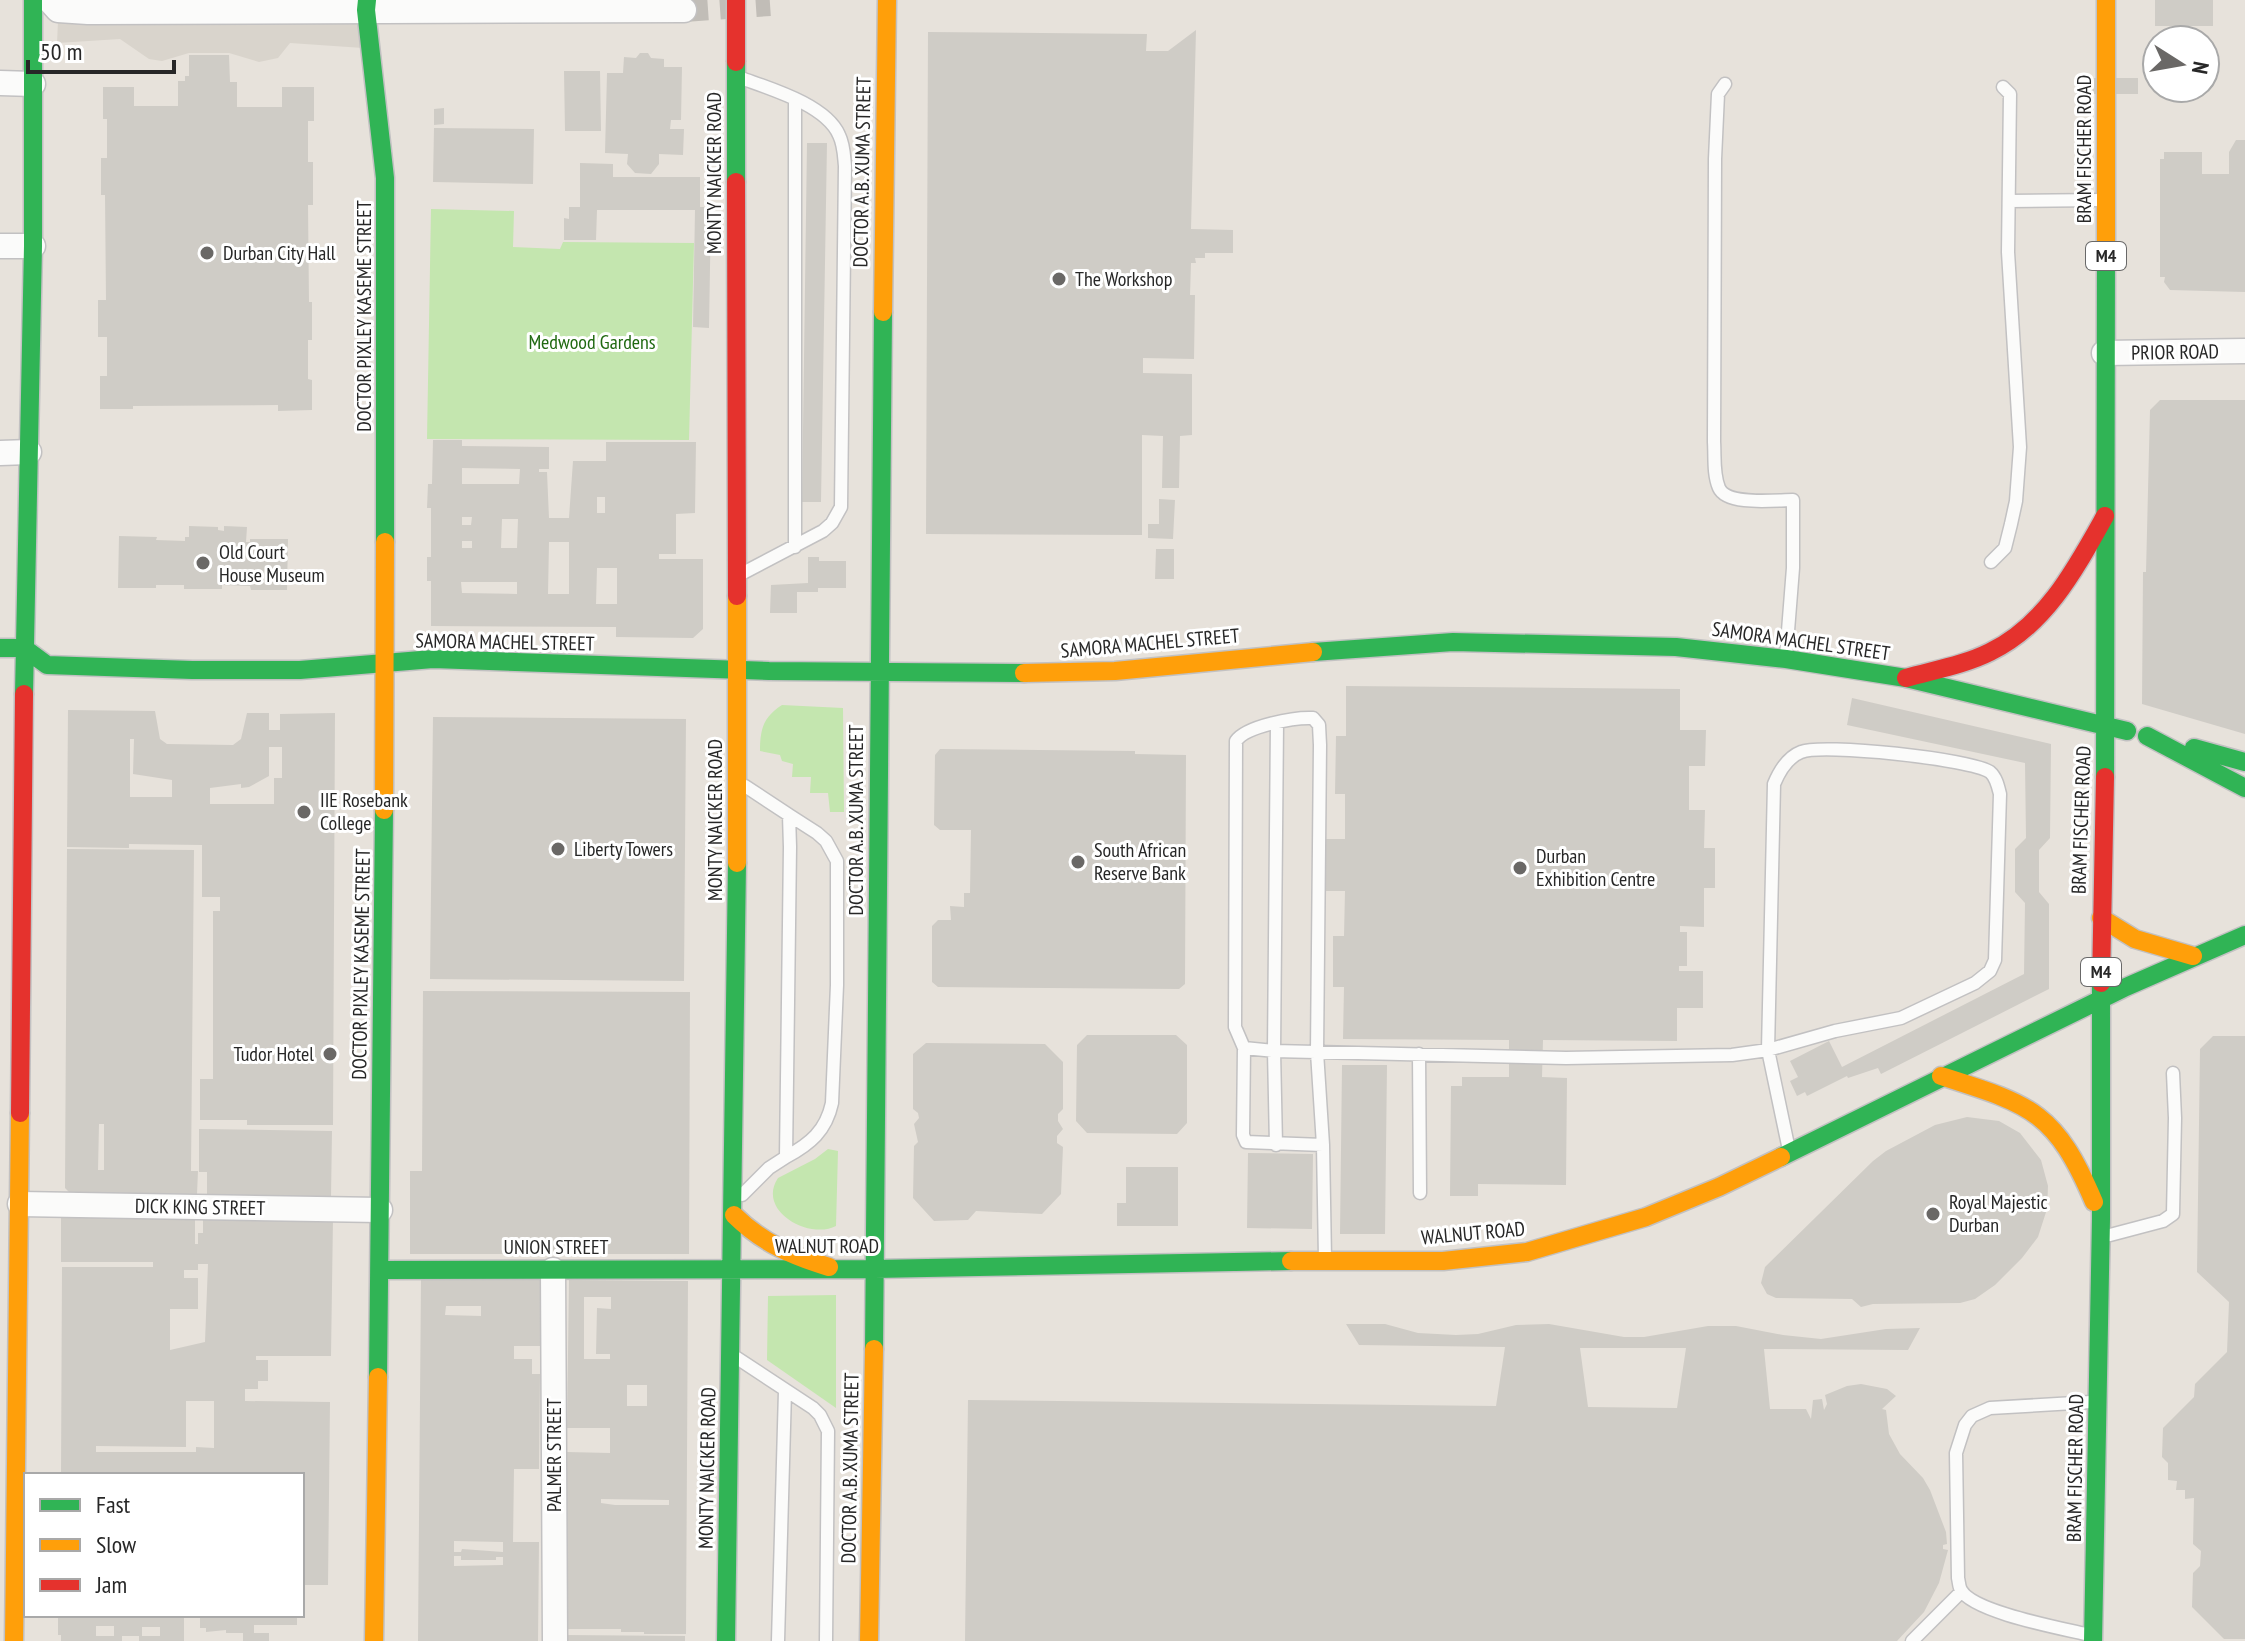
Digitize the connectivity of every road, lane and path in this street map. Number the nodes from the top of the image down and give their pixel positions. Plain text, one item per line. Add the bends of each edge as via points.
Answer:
1 (33, 0) edge
2 (49, 0) edge
3 (736, 0) edge
4 (887, 0) edge
5 (2106, 0) edge
6 (367, 5) edge
7 (684, 10) tunnel mouth
8 (736, 69) junction
9 (0, 83) edge
10 (33, 84) junction
11 (1725, 84) dead end
12 (2003, 87) dead end
13 (795, 100) junction
14 (2107, 200) junction
15 (2009, 201) junction
16 (0, 246) edge
17 (33, 246) junction
18 (2245, 351) edge
19 (2104, 353) junction
20 (29, 452) junction
21 (0, 453) edge
22 (2107, 513) junction
23 (795, 547) junction
24 (1991, 562) dead end
25 (737, 576) junction
26 (0, 648) edge
27 (24, 648) junction
28 (1786, 659) junction
29 (385, 664) junction
30 (47, 665) junction
31 (737, 670) junction
32 (878, 670) junction
33 (1906, 678) junction
34 (25, 680) junction
35 (0, 681) edge
36 (1277, 723) junction
37 (2106, 726) junction
38 (2147, 736) junction
39 (2245, 762) edge
40 (738, 780) junction
41 (2245, 788) edge
42 (789, 815) junction
43 (2101, 918) junction
44 (2245, 935) edge
45 (2193, 956) junction
46 (11, 990) edge
47 (2101, 999) junction
48 (1244, 1048) junction
49 (1768, 1050) junction
50 (1274, 1051) junction
51 (1317, 1052) junction
52 (1419, 1054) junction
53 (2173, 1073) dead end
54 (1941, 1076) junction
55 (1276, 1145) junction
56 (1323, 1145) junction
57 (1789, 1152) junction
58 (786, 1157) junction
59 (10, 1173) edge
60 (1420, 1193) dead end
61 (20, 1204) junction
62 (734, 1209) junction
63 (380, 1210) junction
64 (2100, 1228) junction
65 (1325, 1261) junction
66 (829, 1267) junction
67 (733, 1268) junction
68 (875, 1269) junction
69 (380, 1270) junction
70 (553, 1270) junction
71 (731, 1354) junction
72 (785, 1391) junction
73 (2098, 1401) junction
74 (8, 1520) edge
75 (1961, 1592) junction
76 (9, 1634) edge
77 (2093, 1638) edge
78 (374, 1641) edge
79 (555, 1641) edge
80 (726, 1641) edge
81 (778, 1641) edge
82 (826, 1641) edge
83 (869, 1641) edge
84 (1912, 1641) edge

1 - 10 main road
2 - 6 street via 58,10 88,12
3 - 8 main road, MONTY NAICKER ROAD, bridge
4 - 32 main road, DOCTOR A.B. XUMA STREET
5 - 14 main road, BRAM FISCHER ROAD / M4
6 - 7 street
6 - 29 main road, DOCTOR PIXLEY KASEME STREET via 385,178
8 - 13 lane
8 - 25 main road, MONTY NAICKER ROAD
9 - 10 street
10 - 17 main road
11 - 28 lane via 1718,94 1715,159 1716,477 1720,490 1732,499 1793,500
12 - 15 lane via 2010,94
13 - 23 lane
13 - 23 lane via 829,119 839,133 845,166 841,507 832,523
14 - 15 lane
14 - 19 main road, BRAM FISCHER ROAD / M4
15 - 24 lane via 2019,472 2005,548
16 - 17 street
17 - 20 main road
18 - 19 street, PRIOR ROAD
19 - 22 main road, BRAM FISCHER ROAD / M4
20 - 21 street
20 - 27 main road
22 - 33 main road via 2069,579 2024,632 1967,661
22 - 37 main road, BRAM FISCHER ROAD / M4
23 - 25 lane
25 - 31 main road, MONTY NAICKER ROAD
26 - 27 main road
27 - 30 main road
27 - 34 main road
28 - 32 main road, SAMORA MACHEL STREET via 1662,646 1482,642 1115,671
28 - 33 main road, SAMORA MACHEL STREET
29 - 30 main road, SAMORA MACHEL STREET via 300,670
29 - 31 main road, SAMORA MACHEL STREET via 433,659
29 - 63 main road, DOCTOR PIXLEY KASEME STREET
30 - 34 main road
31 - 32 main road, SAMORA MACHEL STREET
31 - 40 main road, MONTY NAICKER ROAD
32 - 68 main road, DOCTOR A.B. XUMA STREET
33 - 37 main road, SAMORA MACHEL STREET
34 - 35 main road
34 - 46 main road
36 - 48 lane via 1241,733 1236,741 1235,1027
36 - 50 lane
36 - 51 lane via 1304,717 1319,725
37 - 38 main road, SAMORA MACHEL STREET
37 - 43 main road, BRAM FISCHER ROAD / M4
38 - 39 main road, SAMORA MACHEL STREET
38 - 41 main road
40 - 42 lane
40 - 62 main road, MONTY NAICKER ROAD
42 - 58 lane
42 - 58 lane via 826,841 837,861 838,928 829,1118 805,1147
43 - 45 main road via 2135,939
43 - 47 main road, BRAM FISCHER ROAD / M4
44 - 45 main road, WALNUT ROAD
45 - 47 main road, WALNUT ROAD
46 - 59 main road
47 - 54 main road, WALNUT ROAD
47 - 64 main road, BRAM FISCHER ROAD / M4
48 - 50 lane
48 - 55 lane via 1243,1135 1251,1144
49 - 49 lane via 1901,1018 1990,971 1998,893 2000,794 1994,775 1976,766 1858,751 1812,750 1788,761 1774,784
49 - 52 lane via 1677,1057
49 - 57 lane
50 - 51 lane
50 - 55 lane
51 - 52 lane
51 - 56 lane
52 - 60 lane
53 - 64 lane via 2173,1214 2163,1221
54 - 57 main road, WALNUT ROAD
54 - 64 main road via 2024,1104 2043,1116 2079,1163
55 - 56 lane
56 - 65 lane
57 - 65 main road, WALNUT ROAD via 1646,1217 1527,1252 1443,1261
58 - 62 lane via 769,1168
59 - 61 main road
61 - 63 street, DICK KING STREET
61 - 74 main road
62 - 66 main road via 761,1240
62 - 67 main road, MONTY NAICKER ROAD
63 - 69 main road, DOCTOR PIXLEY KASEME STREET
64 - 73 main road, BRAM FISCHER ROAD / M4
65 - 68 main road, WALNUT ROAD
66 - 67 main road, WALNUT ROAD
66 - 68 main road, WALNUT ROAD
67 - 70 main road, UNION STREET
67 - 71 main road, MONTY NAICKER ROAD
68 - 83 main road, DOCTOR A.B. XUMA STREET
69 - 70 main road, UNION STREET
69 - 78 main road, DOCTOR PIXLEY KASEME STREET
70 - 79 street, PALMER STREET
71 - 72 lane
71 - 80 main road, MONTY NAICKER ROAD
72 - 81 lane
72 - 82 lane via 813,1408 828,1431
73 - 75 lane via 1990,1408 1965,1425 1956,1453
73 - 77 main road, BRAM FISCHER ROAD / M4
74 - 76 main road
75 - 77 lane via 1997,1611
75 - 84 lane

